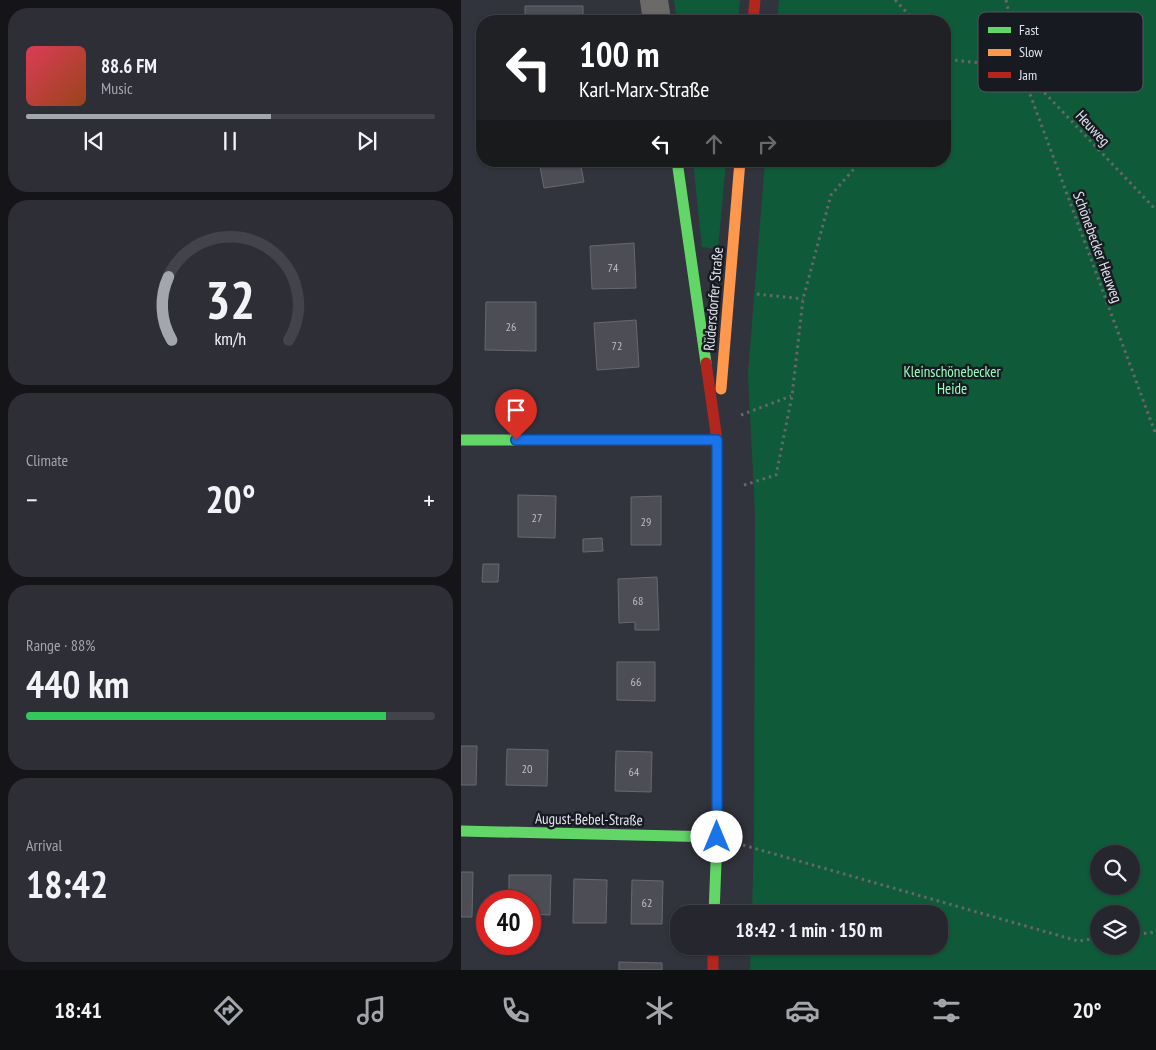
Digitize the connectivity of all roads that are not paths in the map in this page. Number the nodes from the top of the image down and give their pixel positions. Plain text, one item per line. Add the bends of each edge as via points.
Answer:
1 (654, 0) edge
2 (755, 0) edge
3 (656, 15) edge
4 (754, 15) edge
5 (678, 167) edge
6 (739, 167) edge
7 (461, 440) edge
8 (717, 440) junction
9 (461, 831) edge
10 (717, 837) junction
11 (714, 905) edge
12 (713, 955) edge
13 (713, 970) edge

1 - 3 street
2 - 4 street
5 - 8 street
6 - 8 street, Rüdersdorfer Straße
7 - 8 street
8 - 10 street
9 - 10 street, August-Bebel-Straße
10 - 11 street
12 - 13 street

